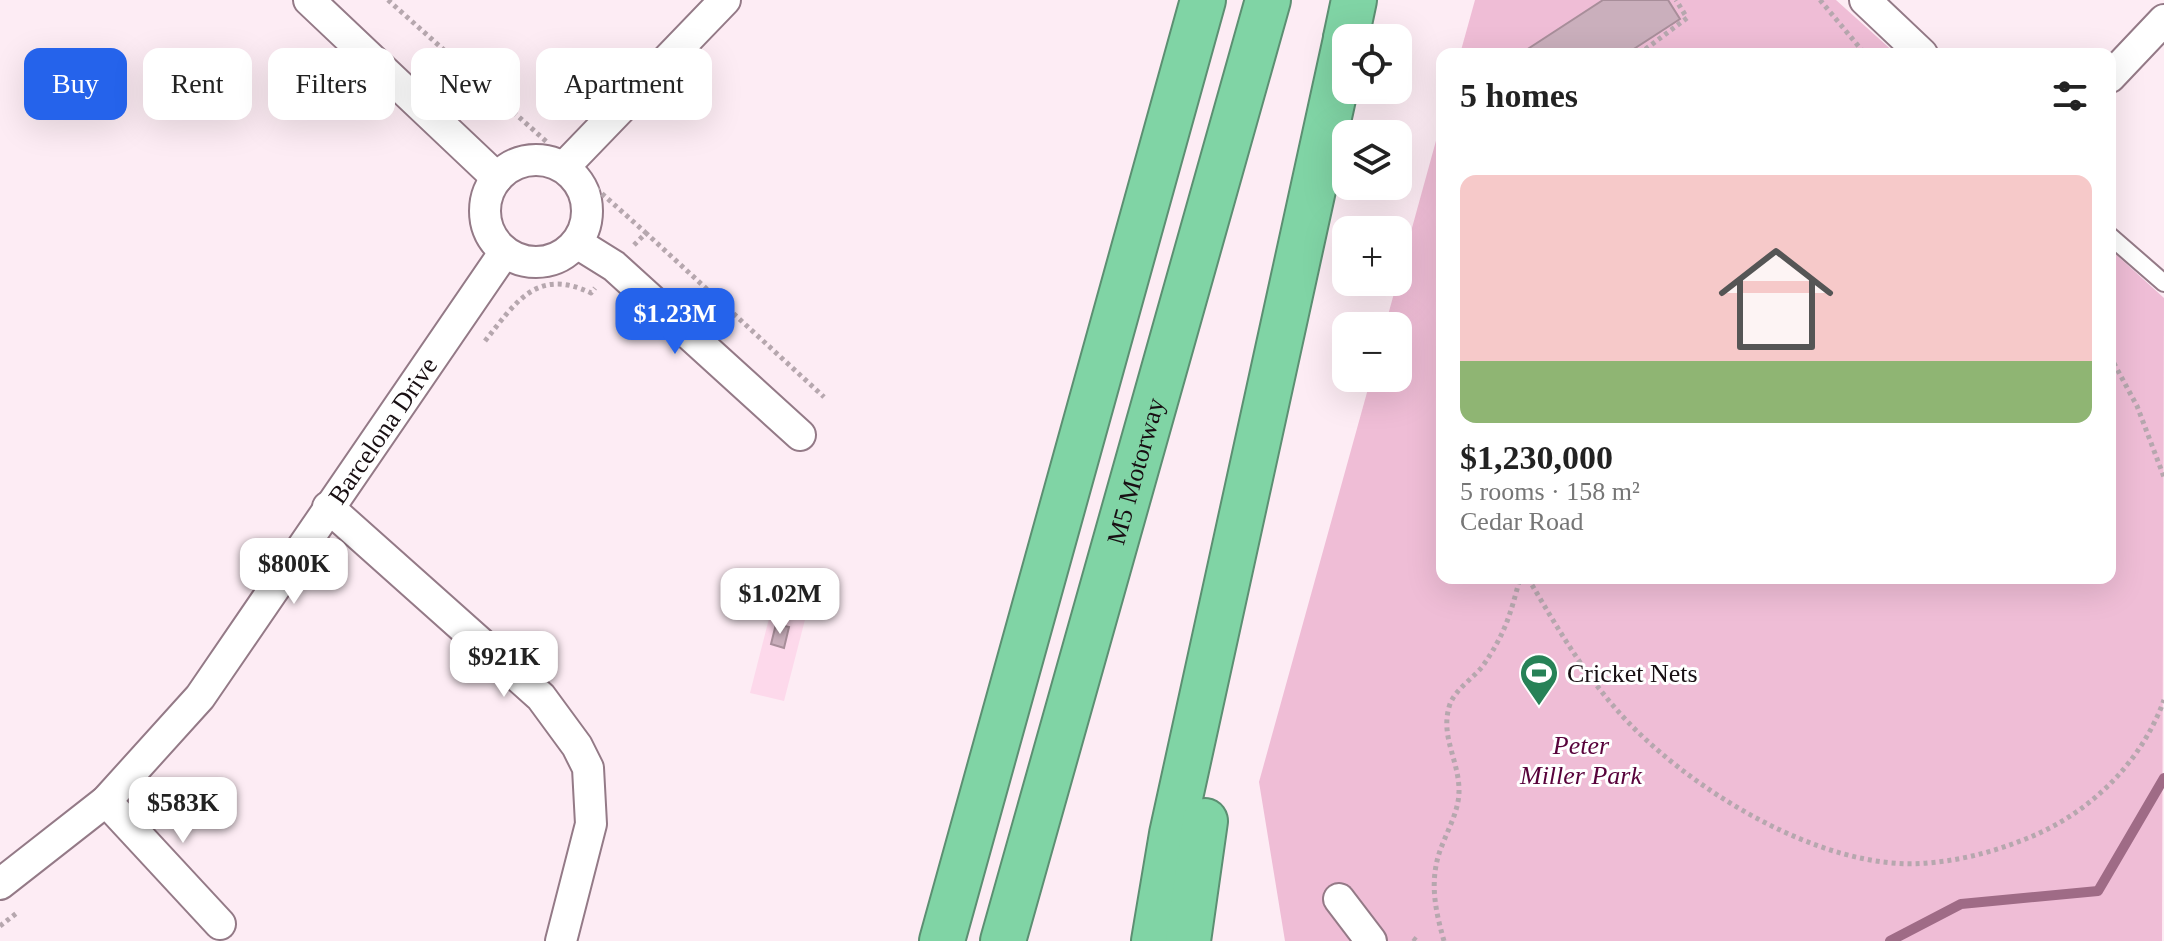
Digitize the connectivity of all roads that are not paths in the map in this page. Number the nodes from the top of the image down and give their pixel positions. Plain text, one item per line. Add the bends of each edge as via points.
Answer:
1 (309, 0) edge
2 (725, 0) edge
3 (1203, 0) edge
4 (1268, 0) edge
5 (1357, 0) edge
6 (1865, 0) edge
7 (2164, 20) edge
8 (1350, 24) edge
9 (1354, 24) edge
10 (1916, 48) edge
11 (2116, 71) edge
12 (1332, 102) edge
13 (1340, 104) edge
14 (566, 165) junction
15 (497, 178) junction
16 (2116, 241) edge
17 (577, 243) junction
18 (504, 253) junction
19 (2164, 283) edge
20 (800, 435) dead end
21 (328, 507) junction
22 (106, 801) junction
23 (0, 884) edge
24 (1339, 899) dead end
25 (220, 924) dead end
26 (561, 941) edge
27 (942, 941) edge
28 (1003, 941) edge
29 (1154, 941) edge
30 (1188, 941) edge
31 (1371, 941) edge

1 - 15 street
2 - 14 street
3 - 27 highway
4 - 28 highway, M5 Motorway
5 - 8 highway
5 - 9 highway
6 - 10 street
7 - 11 street
12 - 29 highway via 1172,834
13 - 30 highway via 1201,839
14 - 15 street via 535,160 508,168
14 - 17 street via 586,202 585,228
15 - 18 street via 488,192 486,226
16 - 19 lane
17 - 18 street via 550,261 534,263
17 - 20 street via 614,266
18 - 21 street, Barcelona Drive
21 - 22 street, Barcelona Drive via 200,697
21 - 26 street via 541,697 577,746 588,768 591,824
22 - 23 street, Barcelona Drive
22 - 25 street
24 - 31 street

